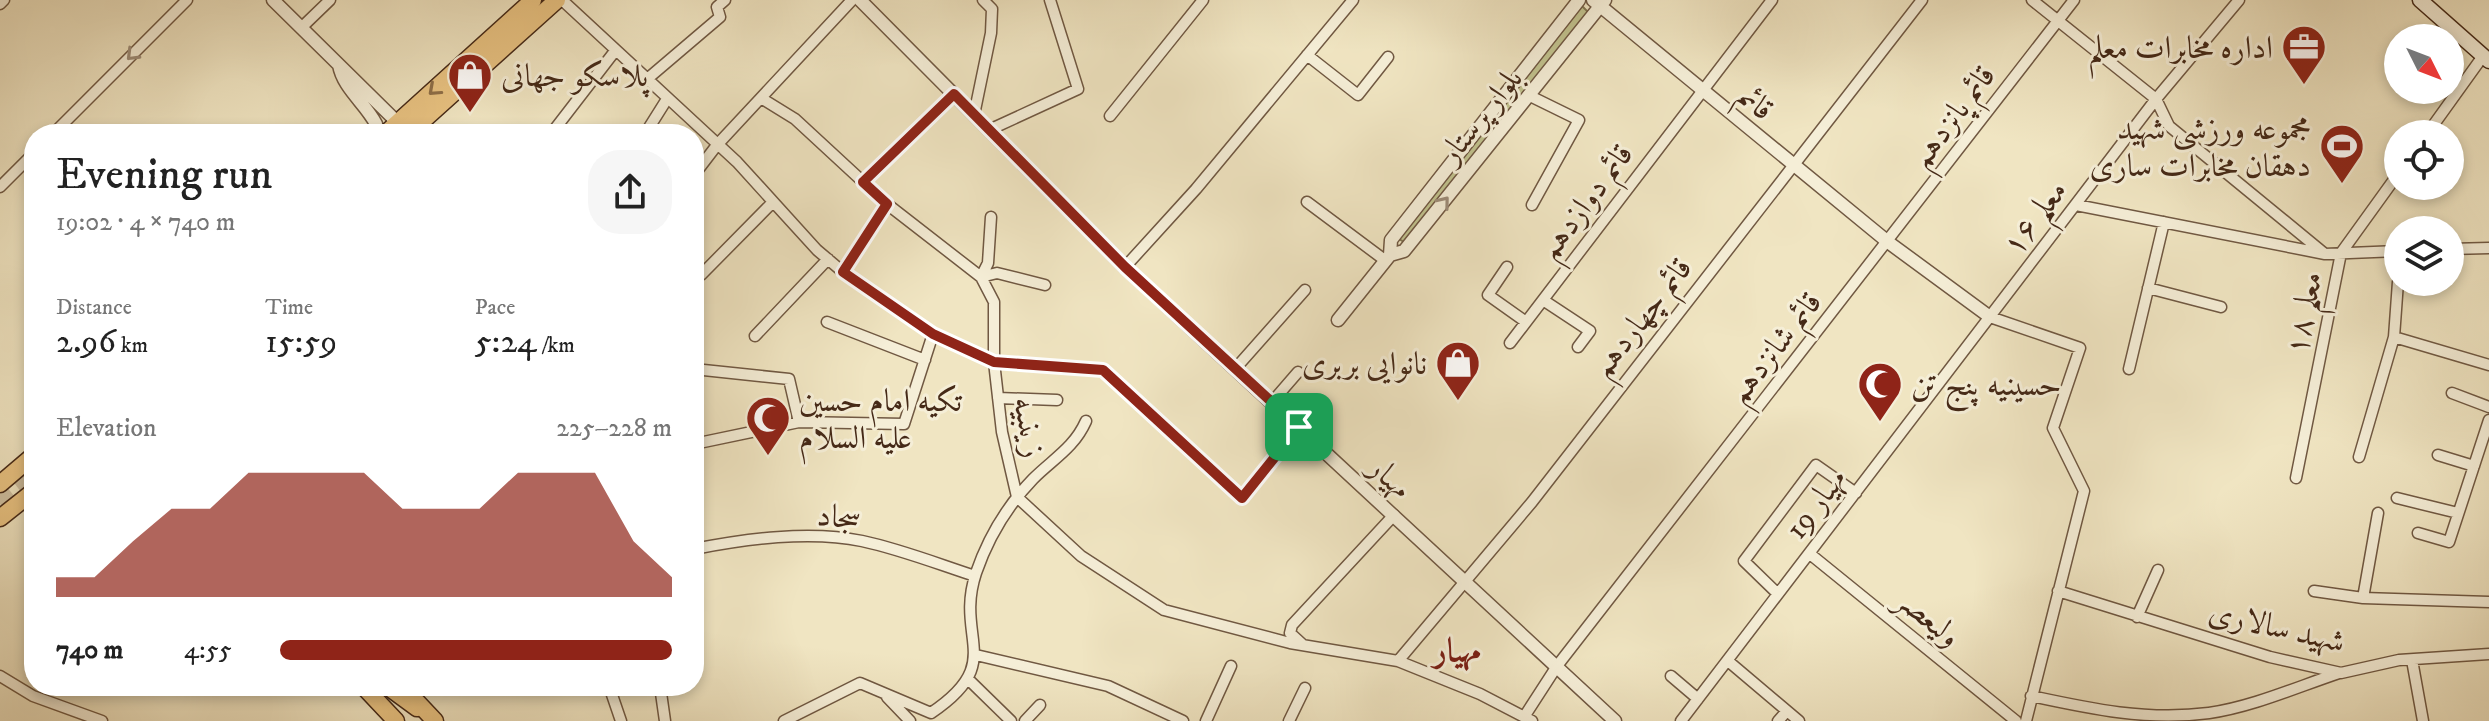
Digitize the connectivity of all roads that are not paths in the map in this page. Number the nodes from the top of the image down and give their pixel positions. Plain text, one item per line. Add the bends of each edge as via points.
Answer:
1 (187, 0) edge
2 (273, 0) edge
3 (330, 0) edge
4 (533, 0) edge
5 (560, 0) edge
6 (725, 0) edge
7 (852, 0) edge
8 (860, 0) edge
9 (983, 0) edge
10 (1050, 0) edge
11 (1203, 0) edge
12 (1353, 0) edge
13 (1579, 0) edge
14 (1772, 0) edge
15 (1922, 0) edge
16 (2032, 0) edge
17 (2074, 0) edge
18 (2239, 0) edge
19 (2420, 0) edge
20 (1599, 2) edge
21 (2056, 21) junction
22 (301, 28) junction
23 (615, 51) junction
24 (1307, 55) junction
25 (1388, 57) dead end
26 (2486, 58) edge
27 (339, 65) junction
28 (646, 80) junction
29 (1702, 92) junction
30 (954, 94) junction
31 (1528, 95) junction
32 (761, 98) junction
33 (667, 99) junction
34 (2156, 99) junction
35 (974, 115) junction
36 (1110, 116) dead end
37 (2438, 120) edge
38 (63, 124) edge
39 (376, 124) edge
40 (391, 124) edge
41 (404, 124) edge
42 (406, 124) edge
43 (559, 124) edge
44 (651, 124) edge
45 (694, 124) edge
46 (989, 130) junction
47 (704, 133) edge
48 (717, 145) junction
49 (704, 162) edge
50 (24, 163) edge
51 (1791, 164) junction
52 (863, 182) junction
53 (0, 187) edge
54 (2384, 193) edge
55 (773, 202) junction
56 (1307, 202) dead end
57 (887, 204) junction
58 (1532, 205) dead end
59 (2076, 205) junction
60 (991, 217) dead end
61 (2164, 222) junction
62 (1888, 242) junction
63 (2489, 248) edge
64 (2464, 249) edge
65 (2384, 251) edge
66 (2341, 253) junction
67 (2325, 254) junction
68 (1388, 258) junction
69 (828, 259) junction
70 (1125, 267) junction
71 (1507, 267) dead end
72 (704, 272) edge
73 (843, 272) junction
74 (981, 277) junction
75 (1045, 285) dead end
76 (2148, 288) junction
77 (1305, 290) dead end
78 (2397, 296) edge
79 (1543, 300) junction
80 (2221, 307) dead end
81 (1990, 317) junction
82 (1338, 320) dead end
83 (827, 322) dead end
84 (1526, 322) junction
85 (933, 334) junction
86 (755, 336) dead end
87 (2394, 337) junction
88 (1510, 343) dead end
89 (1578, 347) dead end
90 (925, 360) junction
91 (994, 362) junction
92 (2489, 365) edge
93 (1235, 369) junction
94 (2129, 369) dead end
95 (704, 370) edge
96 (1298, 372) dead end
97 (2452, 393) dead end
98 (998, 398) junction
99 (1057, 400) dead end
100 (1272, 402) junction
101 (2489, 407) edge
102 (2489, 420) edge
103 (1086, 421) dead end
104 (799, 422) junction
105 (1299, 427) junction
106 (704, 442) edge
107 (2438, 455) dead end
108 (2359, 457) dead end
109 (24, 464) edge
110 (2474, 466) junction
111 (2296, 478) dead end
112 (0, 484) edge
113 (1856, 493) junction
114 (1017, 497) junction
115 (2397, 498) dead end
116 (24, 499) edge
117 (2378, 513) dead end
118 (2458, 513) junction
119 (1394, 515) junction
120 (0, 518) edge
121 (2418, 533) dead end
122 (704, 547) edge
123 (1810, 554) junction
124 (2158, 570) dead end
125 (975, 576) junction
126 (1467, 582) junction
127 (2058, 591) junction
128 (2314, 591) dead end
129 (1778, 594) junction
130 (2363, 598) junction
131 (2489, 602) edge
132 (2137, 617) junction
133 (1305, 646) junction
134 (2489, 654) edge
135 (976, 655) junction
136 (2412, 660) junction
137 (1398, 661) junction
138 (1728, 661) junction
139 (1231, 666) dead end
140 (1557, 666) junction
141 (2341, 673) junction
142 (0, 676) edge
143 (1671, 676) dead end
144 (969, 680) junction
145 (1305, 688) dead end
146 (24, 691) edge
147 (883, 693) junction
148 (33, 696) edge
149 (372, 696) edge
150 (400, 696) edge
151 (411, 696) edge
152 (612, 696) edge
153 (661, 696) edge
154 (2031, 696) junction
155 (1698, 699) junction
156 (1040, 705) dead end
157 (1787, 711) junction
158 (2121, 718) edge
159 (1528, 719) edge
160 (2171, 719) edge
161 (102, 721) edge
162 (396, 721) edge
163 (434, 721) edge
164 (621, 721) edge
165 (665, 721) edge
166 (784, 721) edge
167 (910, 721) edge
168 (1011, 721) edge
169 (1025, 721) edge
170 (1183, 721) edge
171 (1206, 721) edge
172 (1289, 721) edge
173 (1615, 721) edge
174 (1681, 721) edge
175 (1778, 721) edge
176 (1799, 721) edge
177 (2016, 721) edge
178 (2026, 721) edge
179 (2423, 721) edge

1 -> 38 street
2 - 22 street
3 - 22 street
4 -> 41 main road
5 - 23 street, زینبیه
5 - 42 main road
6 - 28 street via 717,7 720,17
7 - 32 street
8 - 30 street, مهیار
9 - 35 street via 992,9 991,33
10 - 46 street via 1078,89
11 - 36 street
12 - 24 street
13 - 68 street, بلوار پرستار via 1391,240
14 - 29 street, قائم دوازدهم
15 - 51 street, قائم چهاردهم
16 - 21 street
17 - 21 street, قائم پانزدهم
18 - 34 street, معلم ۱۶
19 - 26 main road
20 - 29 street, قائم
20 - 31 street, بلوار پرستار
21 - 34 street
21 - 62 street, قائم پانزدهم
22 - 27 street
23 - 28 street, زینبیه
23 - 43 street
24 - 25 street via 1358,95
24 - 70 street
26 - 37 street
27 - 39 street via 342,79
27 - 40 street
28 - 33 street, زینبیه
29 - 51 street, قائم
29 - 79 street, قائم دوازدهم
30 - 35 street, مهیار
30 - 52 street
31 - 58 street via 1579,120
68 -> 31 street, بلوار پرستار via 1404,251
32 - 48 street
32 - 52 street via 795,119
33 - 44 street
33 - 45 street, زینبیه
34 - 59 street, معلم ۱۶
34 - 67 street via 2169,126
35 - 46 street, مهیار
46 - 70 street, مهیار
47 - 48 street, زینبیه
48 - 49 street
48 - 55 street, زینبیه
50 - 53 street
51 - 62 street, قائم
51 - 126 street, قائم چهاردهم
52 - 57 street
54 - 66 street, معلم ۱۸
55 - 69 street, زینبیه
55 - 72 street
56 - 68 street
57 - 73 street
57 - 74 street
59 - 61 street
59 - 81 street, معلم ۱۶
60 - 74 street via 988,263
61 - 67 street
61 - 76 street
62 - 81 street, قائم
62 - 140 street, قائم شانزدهم
63 - 64 street
65 - 66 street
66 - 67 street
66 - 111 street, معلم ۱۸
68 - 82 street, بلوار پرستار
69 - 73 street, زینبیه
69 - 86 street
70 - 93 street, مهیار
71 - 84 street via 1488,295
73 - 85 street, زینبیه
74 - 75 street via 997,273
74 - 91 street via 994,302
76 - 80 street
76 - 94 street
77 - 93 street
78 - 87 street
79 - 84 street, قائم دوازدهم
79 - 89 street via 1590,331
81 - 113 street, مهیار 19
81 - 127 street via 2080,348 2053,428 2084,491
83 - 90 street
84 - 88 street, قائم دوازدهم
85 - 90 street
85 - 91 street, زینبیه
87 - 92 street
87 - 108 street
90 - 104 street via 904,424
91 - 98 street, زینبیه
91 - 105 street via 1103,370 1242,498
93 - 100 street, مهیار
95 - 104 street via 789,379
96 - 100 street
97 - 101 street
98 - 99 street
98 - 114 street, زینبیه
100 - 105 street, مهیار
102 - 110 street
103 - 114 street via 1077,442
104 - 106 street
105 - 119 street, مهیار
107 - 110 street
109 - 112 main road
110 - 118 street
113 - 123 street, مهیار 19
113 - 129 street via 1816,465 1744,561
114 - 125 street via 991,536
114 - 133 street, زینبیه via 1081,556 1164,610
115 - 118 street
116 - 120 main road
117 - 130 street
118 - 121 street via 2449,542
119 - 126 street, مهیار
119 - 133 street via 1292,625 1290,633
122 - 125 street, سجاد via 831,537 863,541
123 - 129 street, مهیار 19
123 - 177 street, ولیعصر
124 - 132 street
125 - 135 street via 970,608
126 - 137 street, قائم چهاردهم
126 - 140 street, مهیار
127 - 132 street, شهید سالاری
127 - 154 street
128 - 130 street
129 - 138 street, مهیار 19
130 - 131 street
132 - 141 street, شهید سالاری
133 - 137 street, زینبیه
134 - 136 street, شهید سالاری
135 - 144 street
135 - 170 street via 1108,686
136 - 141 street, شهید سالاری
136 - 179 street
137 - 159 street, زینبیه
138 - 155 street, مهیار 19
138 - 157 street
139 - 171 street
140 - 159 street, قائم شانزدهم
140 - 173 street, مهیار
141 - 160 street via 2212,713
142 - 146 street
143 - 155 street
144 - 147 street via 931,713
144 - 168 street
145 - 172 street
147 - 166 street via 860,683
147 - 167 street
148 - 161 street
149 - 162 main road
150 - 163 main road
151 - 163 main road
152 - 164 street
153 - 165 street
154 - 158 street
154 - 178 street
155 - 174 street, مهیار 19
156 - 169 street
157 - 175 street
157 - 176 street
158 - 160 street

